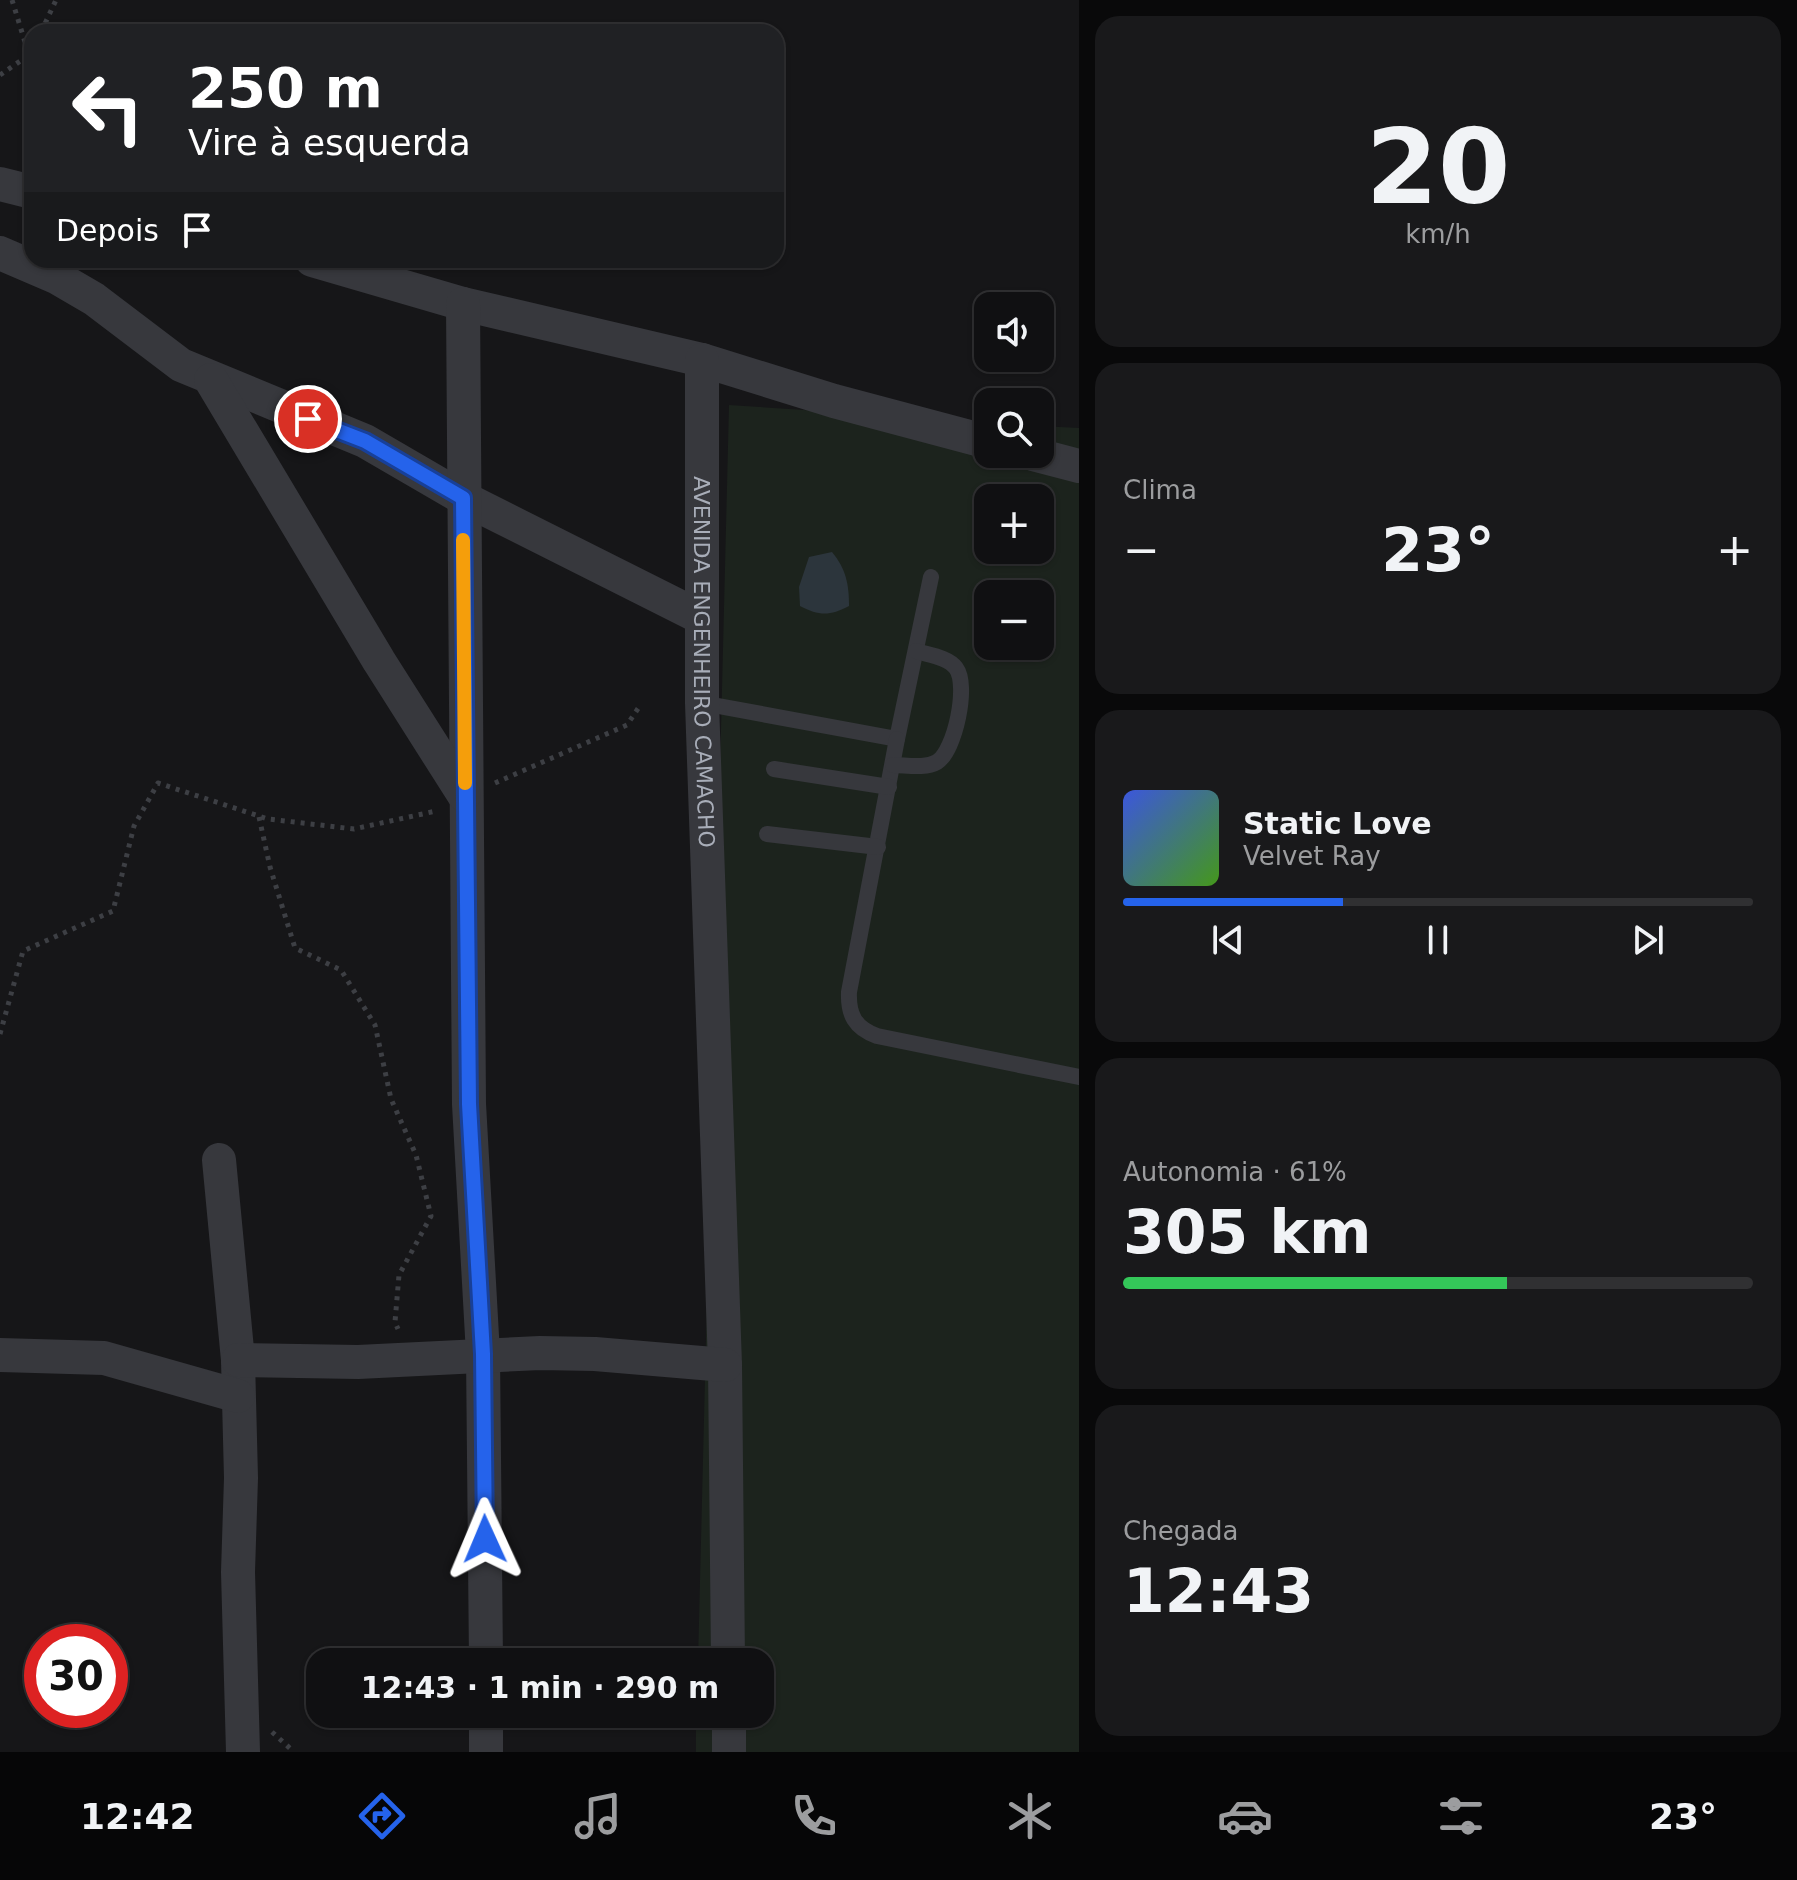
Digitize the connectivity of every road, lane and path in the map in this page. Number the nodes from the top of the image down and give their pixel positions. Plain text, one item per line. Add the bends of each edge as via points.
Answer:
1 (12, 0) edge
2 (56, 0) edge
3 (45, 24) edge
4 (24, 35) edge
5 (24, 57) edge
6 (0, 75) edge
7 (0, 184) edge
8 (24, 190) edge
9 (0, 253) edge
10 (24, 263) edge
11 (35, 268) edge
12 (339, 268) edge
13 (463, 304) junction
14 (702, 360) junction
15 (211, 380) junction
16 (974, 438) edge
17 (1054, 459) edge
18 (1079, 466) edge
19 (463, 498) junction
20 (931, 577) dead end
21 (702, 618) junction
22 (916, 651) junction
23 (702, 703) junction
24 (641, 704) dead end
25 (897, 739) junction
26 (893, 765) junction
27 (774, 769) dead end
28 (889, 787) junction
29 (465, 800) junction
30 (259, 816) junction
31 (767, 834) dead end
32 (878, 847) junction
33 (0, 1034) edge
34 (1079, 1077) edge
35 (219, 1160) dead end
36 (483, 1354) junction
37 (0, 1355) edge
38 (410, 1359) junction
39 (238, 1360) junction
40 (725, 1365) junction
41 (238, 1396) junction
42 (486, 1648) edge
43 (728, 1648) edge
44 (486, 1728) edge
45 (729, 1728) edge
46 (243, 1752) edge
47 (486, 1752) edge
48 (729, 1752) edge

1 - 4 path
2 - 3 path
5 - 6 path
7 - 8 street
9 - 10 street
11 - 15 street via 94,299 163,353
12 - 13 street
13 - 14 street
13 - 19 street
14 - 16 street
14 - 21 street, AVENIDA ENGENHEIRO CAMACHO
15 - 19 street via 365,441
15 - 29 street
17 - 18 street
19 - 21 street
19 - 29 street
20 - 22 lane
21 - 23 street, AVENIDA ENGENHEIRO CAMACHO
22 - 25 lane
22 - 26 lane via 950,662 959,672 961,697 949,749 935,763
23 - 25 lane
23 - 40 street, AVENIDA ENGENHEIRO CAMACHO
24 - 29 path via 627,725
25 - 26 lane
26 - 28 lane
27 - 28 lane
28 - 32 lane
29 - 30 path via 354,829
29 - 36 street via 469,1104
30 - 33 path via 158,783 134,826 113,911 23,951
30 - 38 path via 295,948 341,970 375,1025 391,1099 416,1155 431,1216 399,1275 395,1322
31 - 32 lane
32 - 34 lane via 849,992 856,1023 877,1036
35 - 39 street
36 - 38 street
36 - 40 street via 595,1354
36 - 42 street
37 - 41 street via 104,1358
38 - 39 street
39 - 41 street
40 - 43 street, AVENIDA ENGENHEIRO CAMACHO
41 - 46 street
44 - 47 street
45 - 48 street

